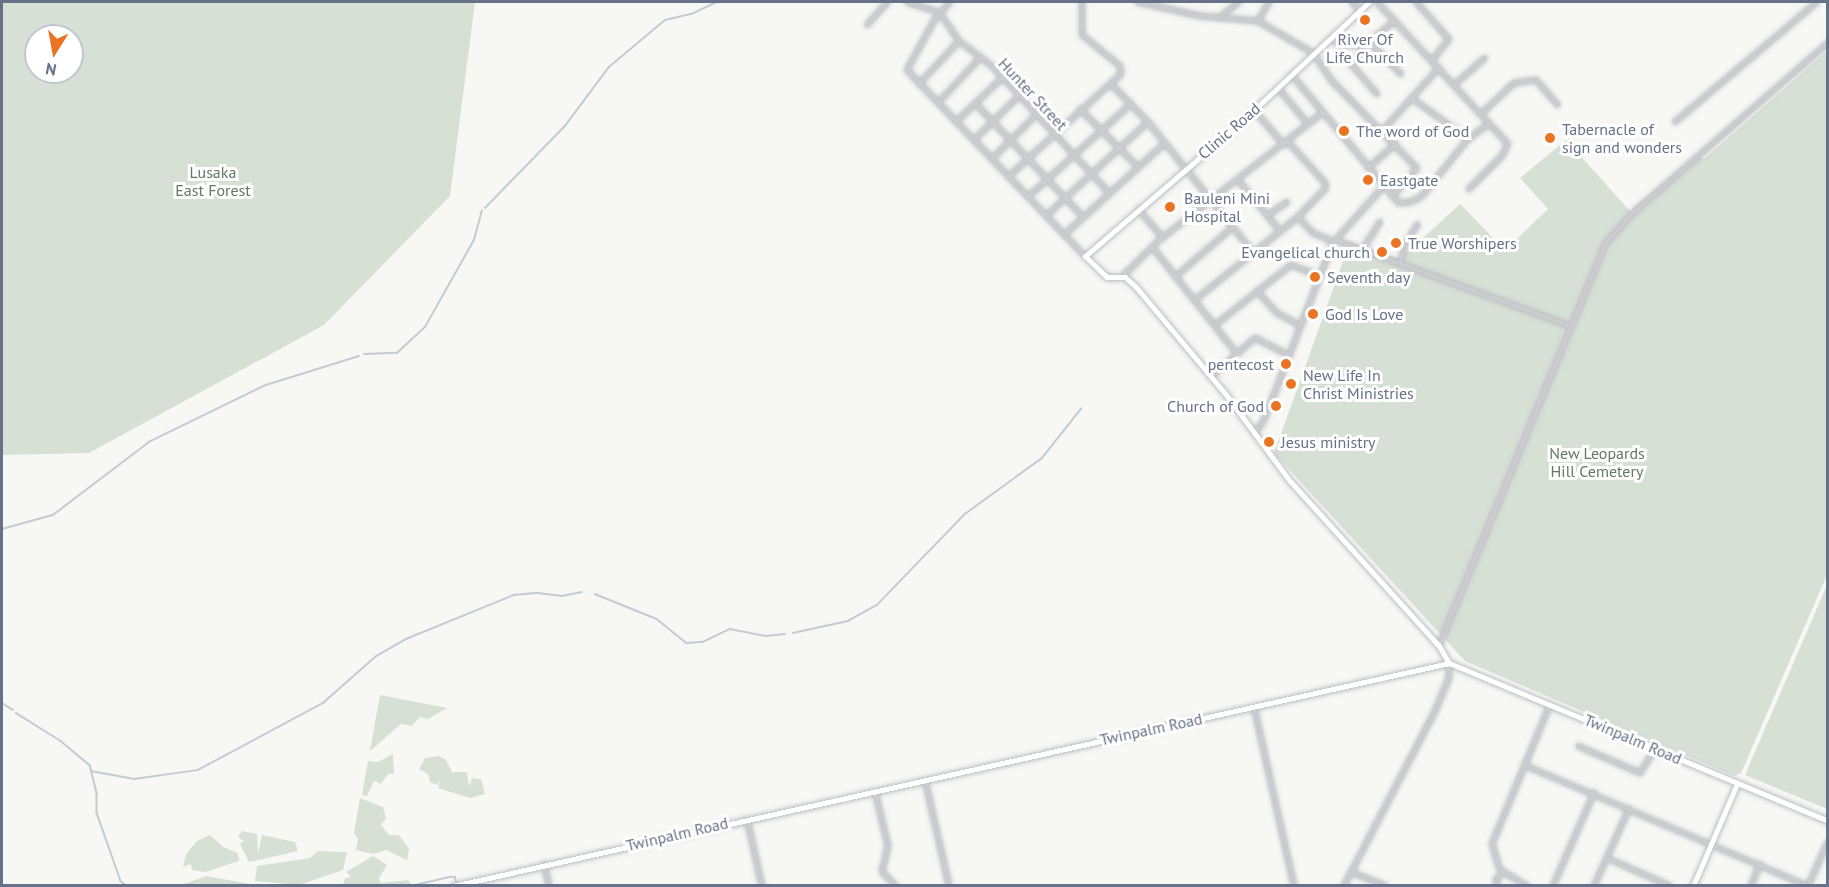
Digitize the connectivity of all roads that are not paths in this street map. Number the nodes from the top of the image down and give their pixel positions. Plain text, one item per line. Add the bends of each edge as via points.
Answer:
1 (888, 2) edge
2 (907, 2) edge
3 (950, 2) edge
4 (1082, 2) edge
5 (1137, 2) edge
6 (1163, 2) edge
7 (1239, 2) edge
8 (1269, 2) edge
9 (1352, 2) edge
10 (1369, 2) edge
11 (1377, 2) edge
12 (1416, 2) edge
13 (1817, 2) edge
14 (1159, 7) junction
15 (1360, 10) junction
16 (940, 13) junction
17 (1219, 18) junction
18 (1258, 21) junction
19 (1395, 21) junction
20 (867, 25) dead end
21 (1329, 39) junction
22 (959, 40) junction
23 (1370, 44) junction
24 (1827, 44) edge
25 (1360, 46) junction
26 (1313, 52) junction
27 (980, 58) junction
28 (1485, 58) dead end
29 (1432, 61) junction
30 (1439, 69) junction
31 (1291, 74) junction
32 (1401, 74) dead end
33 (1002, 78) junction
34 (919, 84) junction
35 (1111, 84) junction
36 (1455, 85) junction
37 (1278, 88) junction
38 (1377, 94) dead end
39 (1020, 96) junction
40 (1413, 99) junction
41 (975, 103) junction
42 (938, 104) junction
43 (1131, 104) junction
44 (1558, 105) dead end
45 (1080, 109) junction
46 (1254, 110) junction
47 (1322, 112) junction
48 (1481, 114) junction
49 (1036, 115) junction
50 (956, 122) junction
51 (1148, 122) junction
52 (1675, 122) dead end
53 (993, 123) junction
54 (1490, 123) junction
55 (1308, 124) junction
56 (1102, 129) junction
57 (1382, 131) junction
58 (1054, 134) junction
59 (974, 140) junction
60 (1468, 140) junction
61 (1011, 141) junction
62 (1288, 142) junction
63 (1164, 143) junction
64 (1396, 144) junction
65 (1284, 145) junction
66 (1120, 148) junction
67 (1074, 155) junction
68 (992, 159) junction
69 (1028, 159) junction
70 (1138, 167) junction
71 (1185, 168) junction
72 (1368, 168) junction
73 (1092, 174) junction
74 (1008, 177) junction
75 (1048, 178) junction
76 (1238, 180) junction
77 (1383, 187) junction
78 (1469, 189) dead end
79 (1109, 193) junction
80 (1028, 197) junction
81 (1392, 197) junction
82 (1066, 198) junction
83 (1211, 202) junction
84 (1287, 202) dead end
85 (1137, 209) junction
86 (1268, 215) junction
87 (1046, 216) junction
88 (1083, 217) junction
89 (1298, 217) junction
90 (1380, 222) dead end
91 (1418, 224) dead end
92 (1233, 227) junction
93 (1280, 231) junction
94 (1064, 235) junction
95 (1163, 238) junction
96 (1334, 241) junction
97 (1153, 248) junction
98 (1363, 249) junction
99 (1253, 252) junction
100 (1085, 256) junction
101 (1400, 263) junction
102 (1320, 276) junction
103 (1122, 277) junction
104 (1175, 277) junction
105 (1257, 291) junction
106 (1195, 300) junction
107 (1299, 325) junction
108 (1215, 326) junction
109 (1570, 326) junction
110 (1237, 354) junction
111 (1288, 355) junction
112 (1211, 377) junction
113 (1254, 434) junction
114 (1439, 646) junction
115 (1449, 663) junction
116 (1550, 704) junction
117 (1254, 706) junction
118 (1578, 746) dead end
119 (1655, 748) junction
120 (1524, 765) junction
121 (925, 779) junction
122 (1737, 784) junction
123 (875, 790) junction
124 (1594, 793) junction
125 (1629, 809) junction
126 (747, 819) junction
127 (1827, 821) edge
128 (1827, 842) edge
129 (1711, 843) junction
130 (1607, 858) junction
131 (544, 864) junction
132 (1760, 864) junction
133 (1351, 872) junction
134 (1503, 874) junction
135 (453, 885) edge
136 (549, 885) edge
137 (762, 885) edge
138 (896, 885) edge
139 (949, 885) edge
140 (1293, 885) edge
141 (1344, 885) edge
142 (1385, 885) edge
143 (1497, 885) edge
144 (1527, 885) edge
145 (1553, 885) edge
146 (1594, 885) edge
147 (1670, 885) edge
148 (1693, 885) edge
149 (1751, 885) edge
150 (1808, 885) edge

1 - 20 street
2 - 16 street
3 - 16 street
4 - 35 street via 1082,35 1122,70 1118,80
5 - 14 street
6 - 14 street
7 - 17 street
8 - 18 street
9 - 15 street
10 - 15 main road, Clinic Road
11 - 19 street
12 - 29 street via 1449,39
13 - 52 street
14 - 17 street
15 - 21 main road, Clinic Road
16 - 22 street, Hunter Street
16 - 34 street via 907,70
17 - 18 street
18 - 26 street
19 - 23 street
19 - 29 street
21 - 25 street
21 - 26 main road, Clinic Road
22 - 27 street, Hunter Street
22 - 34 street
23 - 25 street
23 - 32 street
24 - 109 street via 1617,230 1600,253
25 - 38 street via 1362,52 1351,64
26 - 31 main road, Clinic Road
26 - 57 street via 1332,81
27 - 33 street, Hunter Street
27 - 42 street
28 - 36 street
29 - 30 street
30 - 36 street
30 - 40 street
31 - 37 main road, Clinic Road
31 - 47 street
33 - 39 street, Hunter Street
33 - 41 street
34 - 42 street
35 - 43 street
35 - 45 street
36 - 48 street
37 - 46 main road, Clinic Road
37 - 55 street
39 - 49 street, Hunter Street
39 - 53 street
40 - 57 street
40 - 60 street
41 - 50 street
41 - 53 street
42 - 50 street
43 - 51 street
43 - 56 street
44 - 48 street via 1536,80 1514,83
45 - 56 street
45 - 58 street
46 - 65 street
46 - 71 main road, Clinic Road
47 - 55 street
47 - 72 street
48 - 54 street
49 - 58 street, Hunter Street
49 - 61 street
50 - 59 street
51 - 63 street
51 - 66 street
53 - 59 street
53 - 61 street
54 - 60 street
54 - 78 street via 1509,148
55 - 62 street
56 - 66 street
56 - 67 street
57 - 64 street
58 - 67 street, Hunter Street
58 - 69 street
59 - 68 street
60 - 81 street via 1417,200 1405,204
61 - 68 street
61 - 69 street
62 - 65 street
62 - 89 street via 1326,186
63 - 70 street
63 - 71 street
64 - 72 street
64 - 81 street via 1418,170
65 - 76 street
66 - 70 street
66 - 73 street
67 - 73 street, Hunter Street
67 - 75 street
68 - 74 street
69 - 74 street
69 - 75 street
70 - 79 street
71 - 83 street
71 - 85 main road, Clinic Road
72 - 77 street
73 - 79 street, Hunter Street
73 - 82 street
74 - 80 street
75 - 80 street
75 - 82 street
76 - 83 street
76 - 86 street
77 - 81 street
77 - 96 street
79 - 88 street
80 - 87 street
82 - 87 street
82 - 88 street
83 - 92 street
83 - 95 street
84 - 86 street
85 - 95 street
85 - 100 main road, Clinic Road
86 - 93 street
87 - 94 street
88 - 94 street
89 - 93 street
89 - 96 street via 1313,232
90 - 98 street
91 - 101 street
92 - 99 street
92 - 104 street
93 - 99 street
94 - 100 street
95 - 97 street
96 - 98 street
96 - 102 street
97 - 103 street
97 - 104 street
98 - 101 street
99 - 106 street
100 - 103 main road via 1107,277
101 - 109 street
102 - 105 street via 1293,264
102 - 107 street
103 - 112 main road via 1136,287
104 - 106 street
105 - 107 street via 1277,313
105 - 108 street
106 - 108 street
107 - 111 street
108 - 110 street
109 - 114 street
110 - 111 street via 1258,337
110 - 112 street
111 - 113 street via 1264,420
112 - 113 main road
113 - 114 main road via 1318,514
114 - 115 main road
115 - 116 main road, Twinpalm Road
115 - 117 main road, Twinpalm Road
115 - 133 street via 1449,678 1435,711
116 - 119 main road, Twinpalm Road
116 - 120 street
117 - 121 main road, Twinpalm Road
117 - 140 street
118 - 119 street via 1640,773
119 - 122 main road, Twinpalm Road
120 - 124 street
120 - 134 street via 1493,837 1495,861
121 - 123 main road, Twinpalm Road
121 - 139 street
122 - 127 main road, Twinpalm Road
122 - 129 main road
123 - 126 main road, Twinpalm Road
123 - 138 street via 888,846 882,872
124 - 125 street
124 - 145 street
125 - 129 street
125 - 130 street
126 - 131 main road, Twinpalm Road
126 - 137 street
128 - 150 street
129 - 132 street
129 - 148 main road
130 - 146 street
130 - 147 street
131 - 135 main road, Twinpalm Road
131 - 136 street
132 - 149 street
132 - 150 street
133 - 141 street
133 - 142 street
134 - 143 street via 1497,876
134 - 144 street

